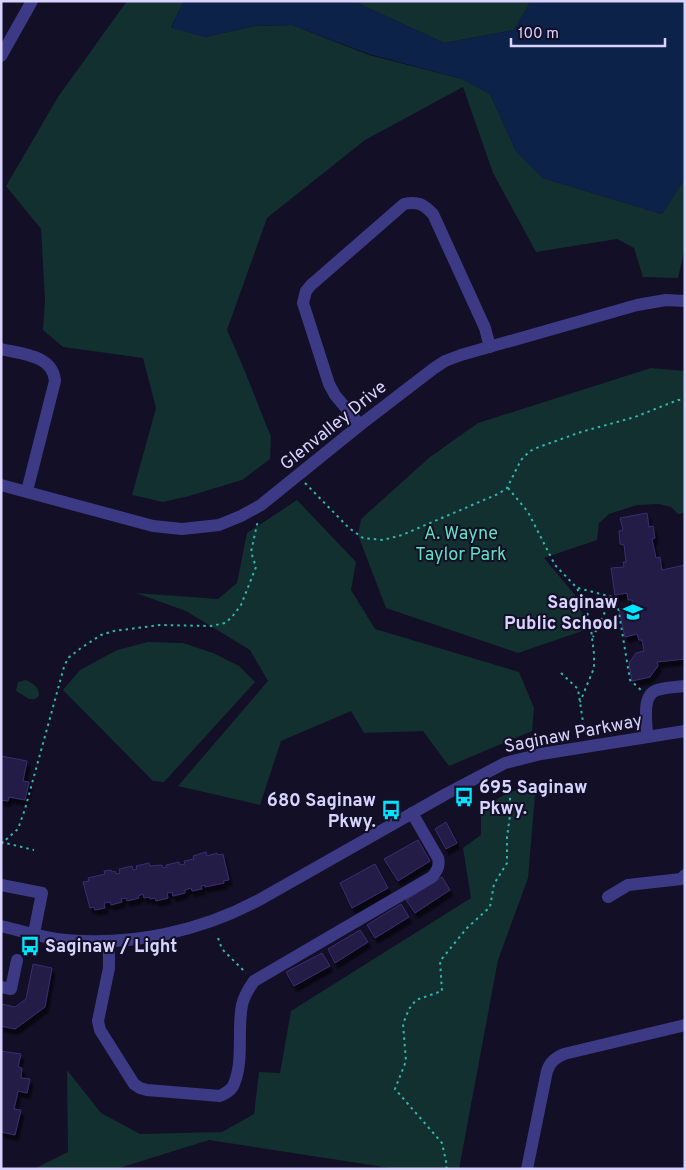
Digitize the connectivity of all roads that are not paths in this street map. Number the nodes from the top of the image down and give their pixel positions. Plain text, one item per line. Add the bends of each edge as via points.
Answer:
1 (32, 1) edge
2 (1, 56) edge
3 (685, 301) edge
4 (490, 347) junction
5 (1, 349) edge
6 (360, 425) junction
7 (1, 485) edge
8 (27, 492) junction
9 (685, 686) edge
10 (685, 731) edge
11 (648, 736) junction
12 (412, 813) junction
13 (685, 875) edge
14 (1, 885) edge
15 (608, 897) dead end
16 (1, 926) edge
17 (34, 933) junction
18 (109, 941) junction
19 (17, 960) dead end
20 (1, 987) edge
21 (685, 1025) edge
22 (528, 1169) edge

1 - 2 street
3 - 4 street, Glenvalley Drive via 637,304
4 - 6 street, Glenvalley Drive via 445,361
4 - 6 street via 485,328 433,214 419,202 404,204 311,285 304,296 303,303 329,384
5 - 8 street via 42,359 55,373
6 - 8 street, Glenvalley Drive via 261,505 219,525 182,529 153,526
7 - 8 street, Glenvalley Drive
9 - 11 street via 655,690 649,696 646,702
10 - 11 street, Saginaw Parkway
11 - 12 street, Saginaw Parkway via 505,763
12 - 18 street, Saginaw Parkway via 237,912 207,924 169,933
12 - 18 street via 438,858 436,872 254,980 242,1006 234,1085 220,1096 140,1088 134,1084 100,1030 98,1021 109,968
13 - 15 street via 681,879 628,885
14 - 17 street via 42,893
16 - 17 street, Saginaw Parkway
17 - 18 street, Saginaw Parkway via 63,940
19 - 20 street via 11,989
21 - 22 street via 555,1058 547,1071

